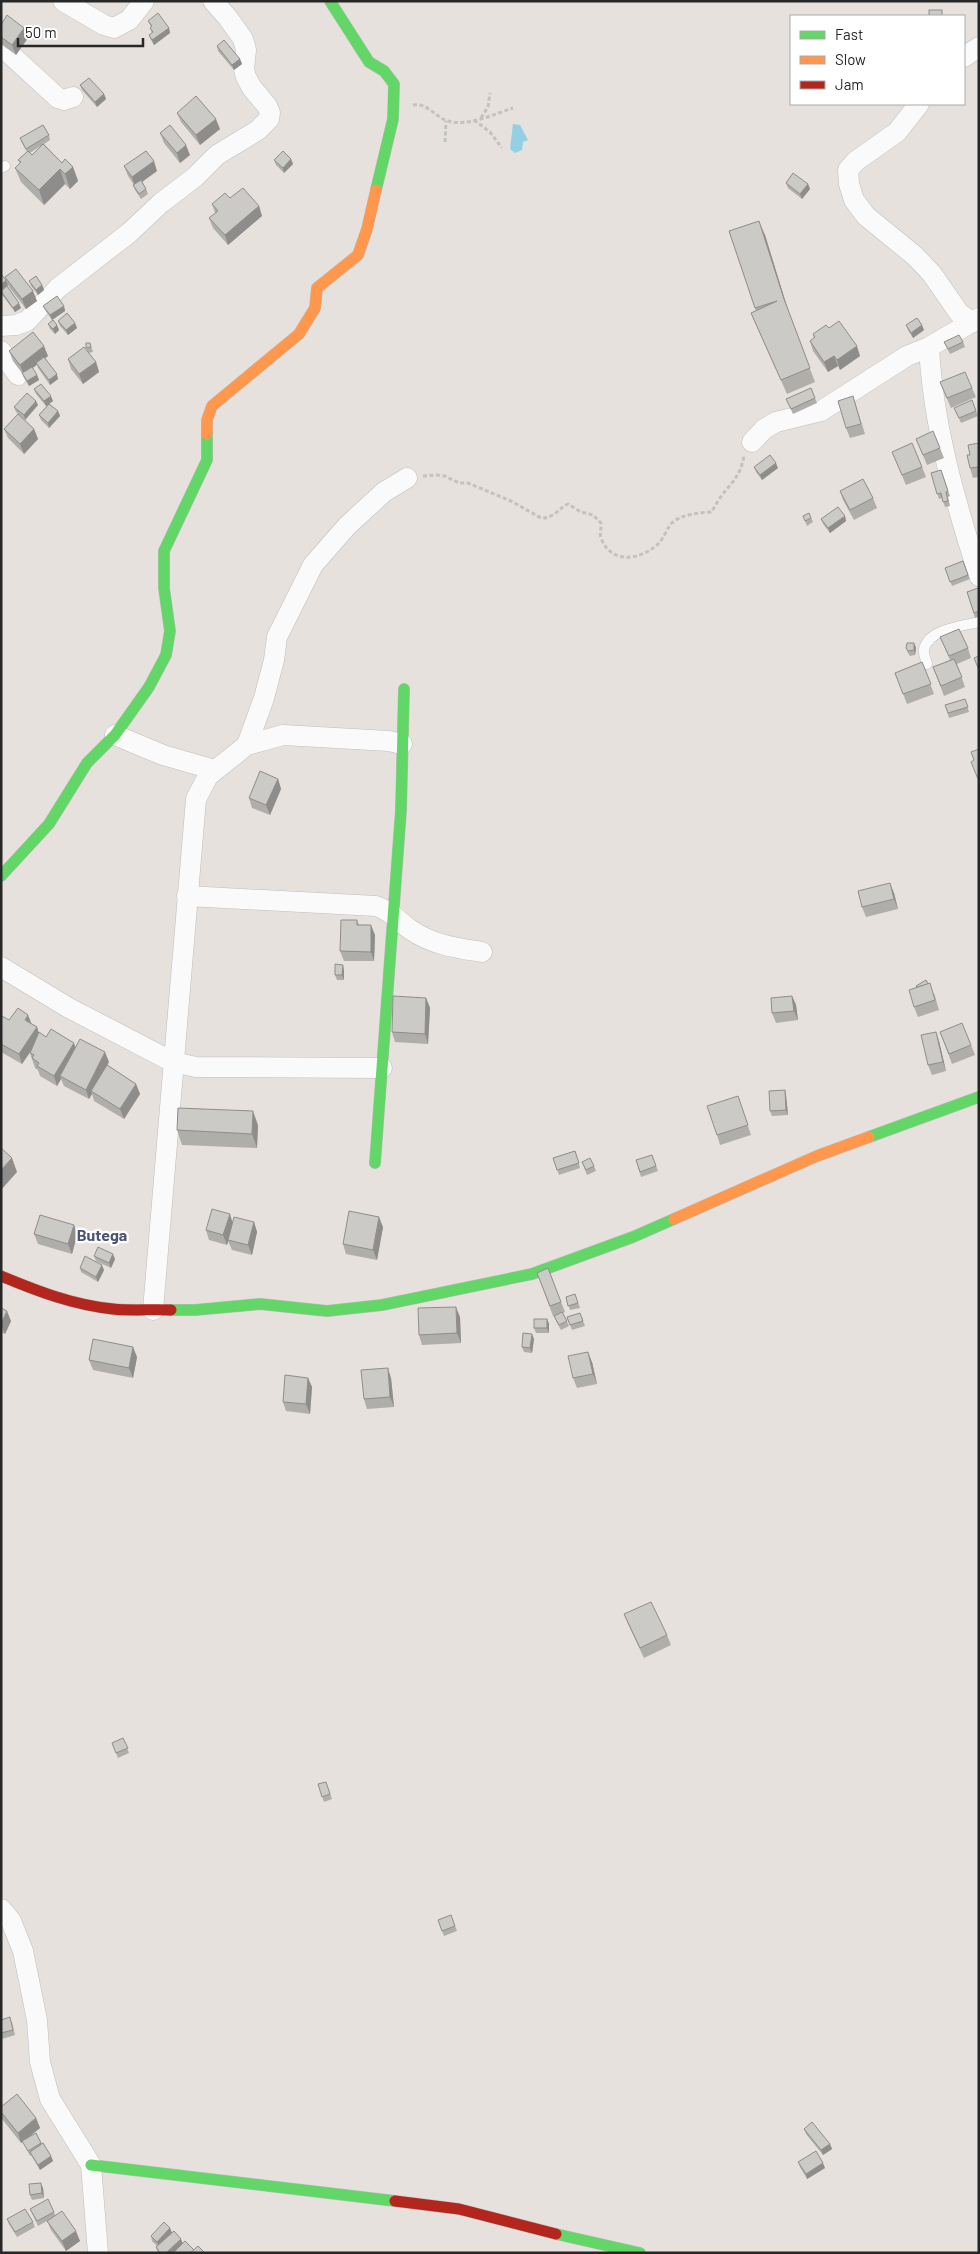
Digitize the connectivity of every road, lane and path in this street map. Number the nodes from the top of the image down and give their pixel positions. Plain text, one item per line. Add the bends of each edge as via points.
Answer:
1 (63, 1) edge
2 (144, 1) edge
3 (213, 1) edge
4 (330, 1) edge
5 (1, 46) edge
6 (979, 47) edge
7 (965, 56) edge
8 (490, 93) dead end
9 (73, 97) dead end
10 (918, 105) edge
11 (513, 108) dead end
12 (394, 110) junction
13 (481, 118) junction
14 (474, 120) junction
15 (446, 121) junction
16 (444, 142) dead end
17 (502, 148) dead end
18 (975, 320) edge
19 (1, 326) edge
20 (929, 347) junction
21 (1, 351) edge
22 (18, 375) dead end
23 (752, 442) joint
24 (407, 478) joint
25 (979, 576) edge
26 (979, 622) edge
27 (927, 664) dead end
28 (404, 689) dead end
29 (115, 734) junction
30 (402, 744) junction
31 (247, 745) junction
32 (215, 770) junction
33 (1, 876) edge
34 (187, 896) junction
35 (393, 916) junction
36 (482, 952) dead end
37 (1, 966) edge
38 (173, 1062) junction
39 (382, 1068) junction
40 (979, 1097) edge
41 (375, 1163) dead end
42 (1, 1276) edge
43 (153, 1310) junction
44 (1, 1909) edge
45 (91, 2165) junction
46 (98, 2253) edge
47 (640, 2253) edge

1 - 2 street via 114,28 128,20
3 - 19 street via 243,39 246,77 267,106 268,119 258,130 217,154 129,233 58,288 27,321
4 - 12 street via 369,62 384,71 394,84
5 - 9 street via 58,98
6 - 7 street
8 - 13 path via 488,107
10 - 18 street via 897,132 848,170 849,184 854,200 866,216 916,256 958,314
11 - 13 path
12 - 15 path via 417,104
12 - 29 street via 383,168 358,254 317,288 315,308 300,334 212,406 207,420 207,460 164,551 164,588 170,631 166,655 149,687
13 - 14 path
14 - 15 path
14 - 17 path via 490,132
15 - 16 path
18 - 20 street
20 - 23 street via 907,356 821,411 776,422
20 - 25 street via 931,385 940,434
21 - 22 street
23 - 24 path via 735,481 710,512 673,522 661,542 645,553 628,558 620,558 604,546 600,537 601,523 593,515 568,504 555,515 541,518 511,501 446,476
24 - 31 street via 384,492 347,526 313,565 277,637 264,698
26 - 27 lane via 944,631 928,641 924,651
28 - 30 street
29 - 32 street via 163,755
29 - 33 street via 87,763 49,824
30 - 31 street via 388,740 284,735
30 - 35 street
31 - 32 street
32 - 34 street via 208,776 196,799
34 - 35 street via 376,906
34 - 38 street
35 - 36 street via 440,945
35 - 39 street
37 - 38 street via 69,1008
38 - 39 street via 196,1067
38 - 43 street
39 - 41 street
40 - 43 street via 817,1156 633,1237 532,1274 353,1310 327,1311 260,1304
42 - 43 street via 43,1294 80,1304
44 - 45 street via 11,1921 23,1951 37,2020 40,2062 50,2098
45 - 46 street
45 - 47 street via 459,2209

